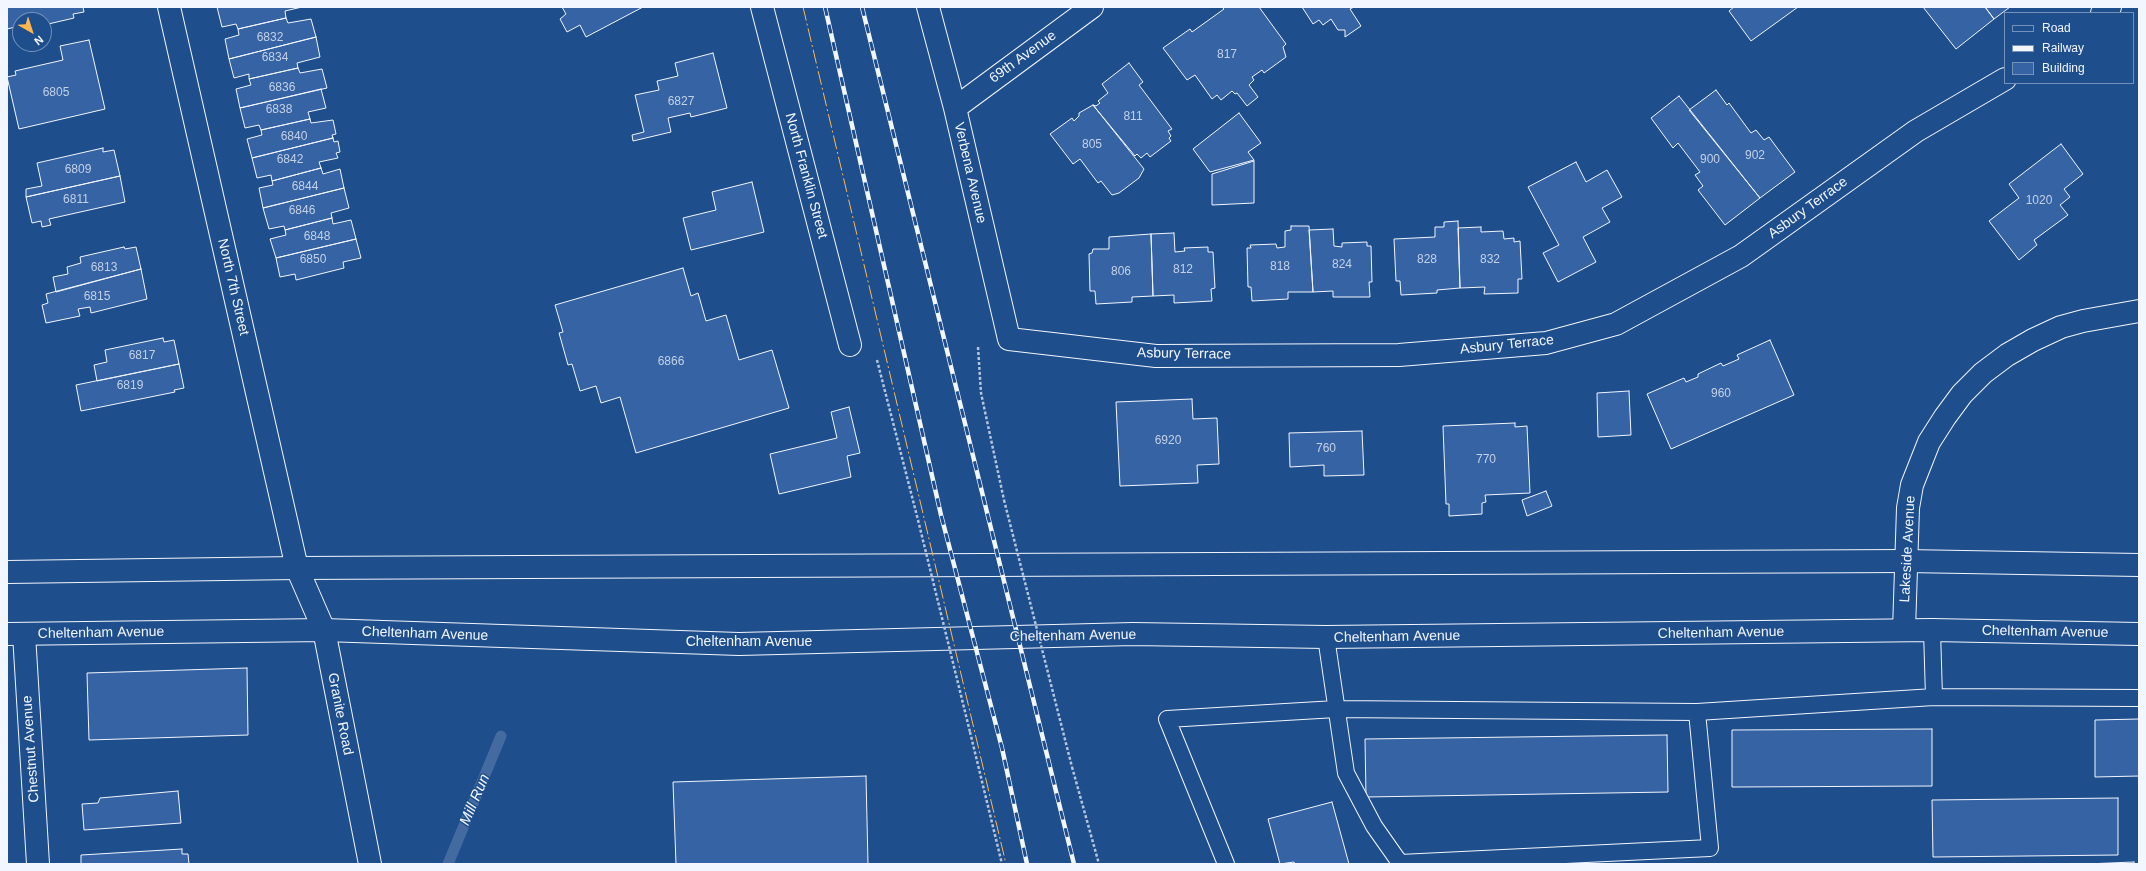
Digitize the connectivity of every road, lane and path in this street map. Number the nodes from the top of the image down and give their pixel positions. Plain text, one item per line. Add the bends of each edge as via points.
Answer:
1 (169, 7) edge
2 (762, 7) edge
3 (928, 7) edge
4 (1092, 7) edge
5 (2004, 80) edge
6 (954, 108) junction
7 (2139, 311) edge
8 (1009, 339) junction
9 (850, 344) dead end
10 (875, 354) dead end
11 (1906, 561) junction
12 (2139, 565) edge
13 (297, 568) junction
14 (7, 572) edge
15 (324, 630) junction
16 (1904, 630) junction
17 (1932, 630) junction
18 (16, 634) edge
19 (2139, 634) edge
20 (1326, 637) junction
21 (1934, 697) junction
22 (2139, 698) edge
23 (1336, 709) junction
24 (1697, 712) junction
25 (38, 864) edge
26 (370, 864) edge
27 (1002, 864) edge
28 (1099, 864) edge
29 (1226, 864) edge

1 - 13 main road, North 7th Street
2 - 9 main road, North Franklin Street
3 - 6 main road, Verbena Avenue
4 - 6 main road, 69th Avenue
5 - 8 main road, Asbury Terrace via 1916,130 1741,256 1616,324 1546,343 1400,355 1156,356
6 - 8 main road, Verbena Avenue
7 - 11 main road, Lakeside Avenue via 2061,327 2033,340 1983,373 1962,394 1929,442 1912,485
8 - 28 path, bridge via 978,345 981,393 1004,500
10 - 27 path, bridge via 891,407
11 - 12 main road
11 - 13 main road
11 - 16 main road, Lakeside Avenue
13 - 14 main road
13 - 15 main road, Granite Road
15 - 18 main road, Cheltenham Avenue
15 - 20 main road, Cheltenham Avenue via 739,644 1133,634
15 - 26 main road, Granite Road
16 - 17 main road, Cheltenham Avenue
16 - 20 main road, Cheltenham Avenue
17 - 19 main road, Cheltenham Avenue
17 - 21 lane
18 - 25 main road, Chestnut Avenue
20 - 23 lane
21 - 22 lane
21 - 24 lane
23 - 24 lane
23 - 24 lane via 1346,773 1374,826 1400,864 1710,848
23 - 29 lane via 1167,719

